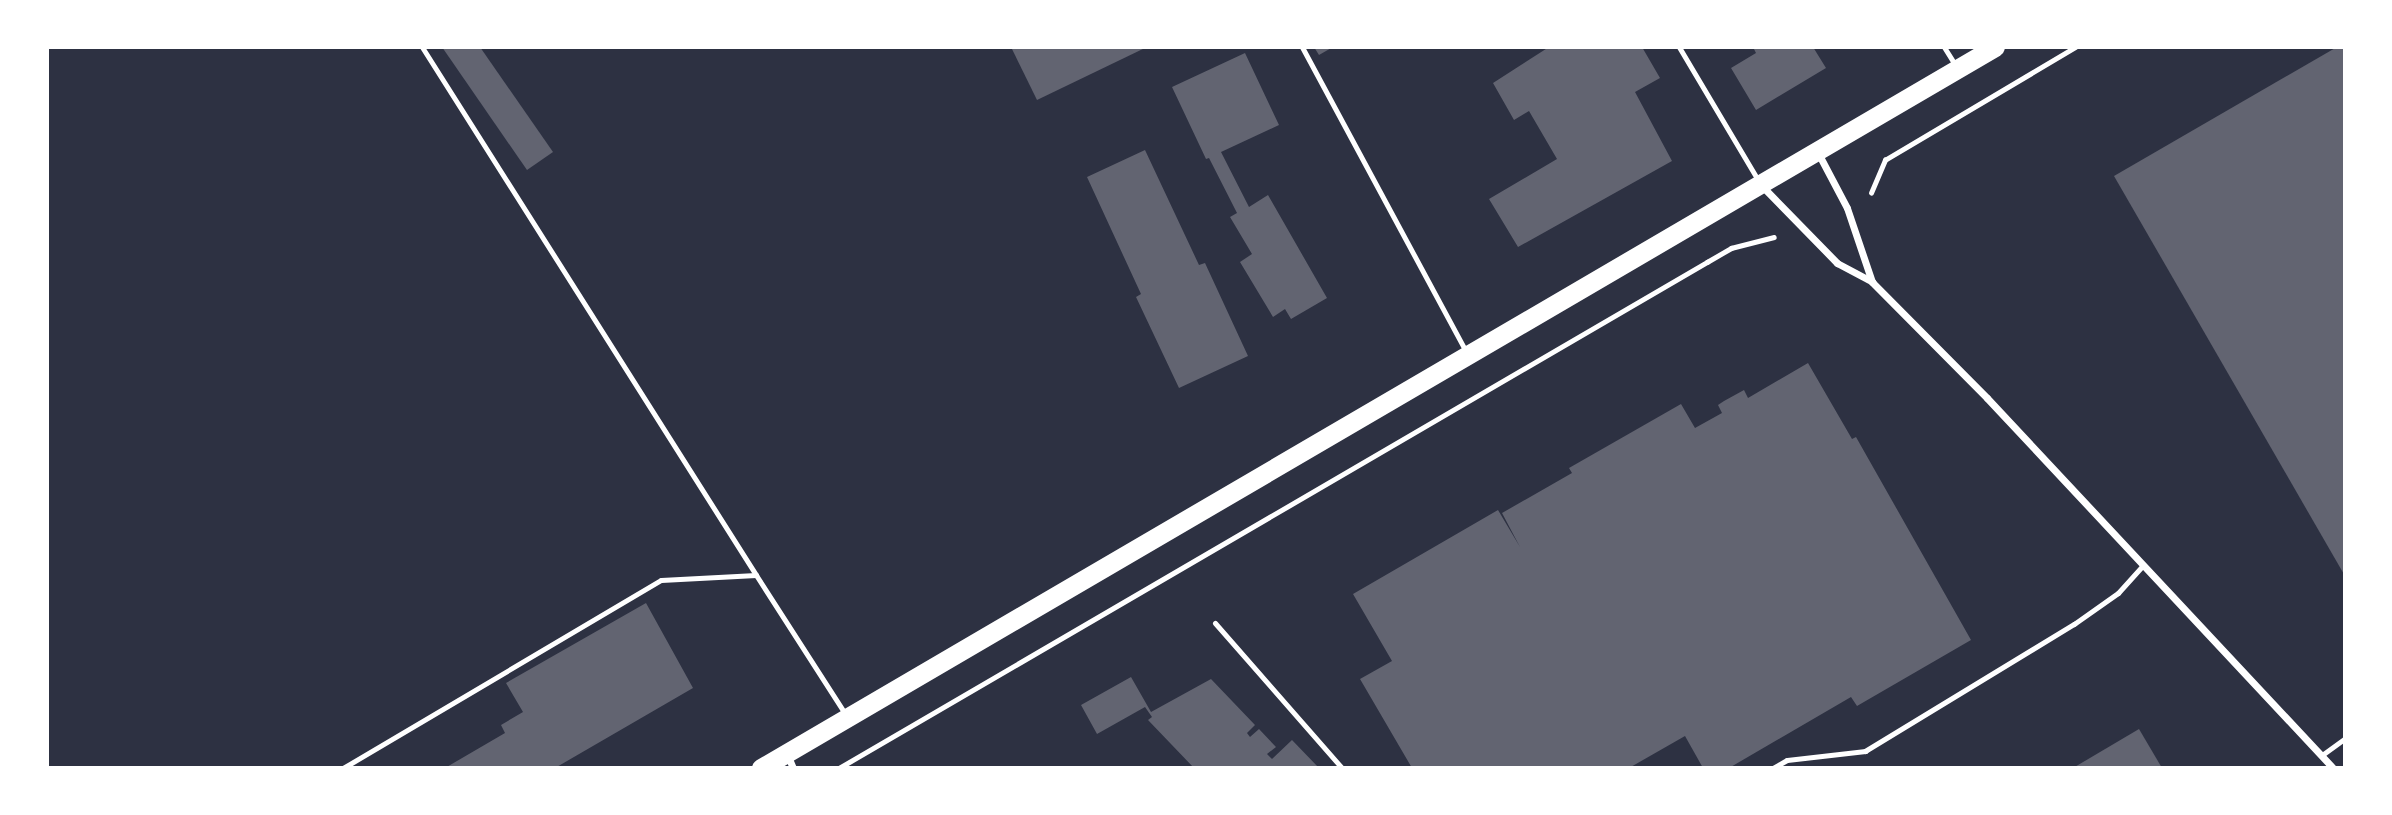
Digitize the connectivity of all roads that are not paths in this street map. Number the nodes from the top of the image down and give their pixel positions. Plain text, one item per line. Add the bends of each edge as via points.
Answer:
1 (422, 47) edge
2 (1302, 47) edge
3 (1679, 47) edge
4 (1944, 47) edge
5 (1995, 47) edge
6 (1958, 69) junction
7 (1817, 151) junction
8 (1760, 184) junction
9 (1872, 282) junction
10 (1468, 355) junction
11 (2142, 566) junction
12 (757, 575) junction
13 (1215, 623) dead end
14 (848, 718) junction
15 (2345, 738) edge
16 (2322, 755) junction
17 (790, 760) edge
18 (343, 768) edge
19 (761, 768) edge
20 (1342, 768) edge
21 (1773, 768) edge
22 (2333, 768) edge

1 - 12 lane
2 - 10 lane
3 - 8 lane
4 - 6 lane
5 - 6 highway
6 - 7 highway
7 - 8 highway
7 - 9 street via 1847,208
8 - 9 street via 1837,263
8 - 10 highway
9 - 11 street via 2054,468
10 - 14 highway
11 - 16 street
11 - 21 lane via 2118,593 2074,624 1865,751 1787,760
12 - 14 lane
12 - 18 lane via 661,580
13 - 20 lane
14 - 17 highway
15 - 16 lane
16 - 22 street
17 - 19 highway

